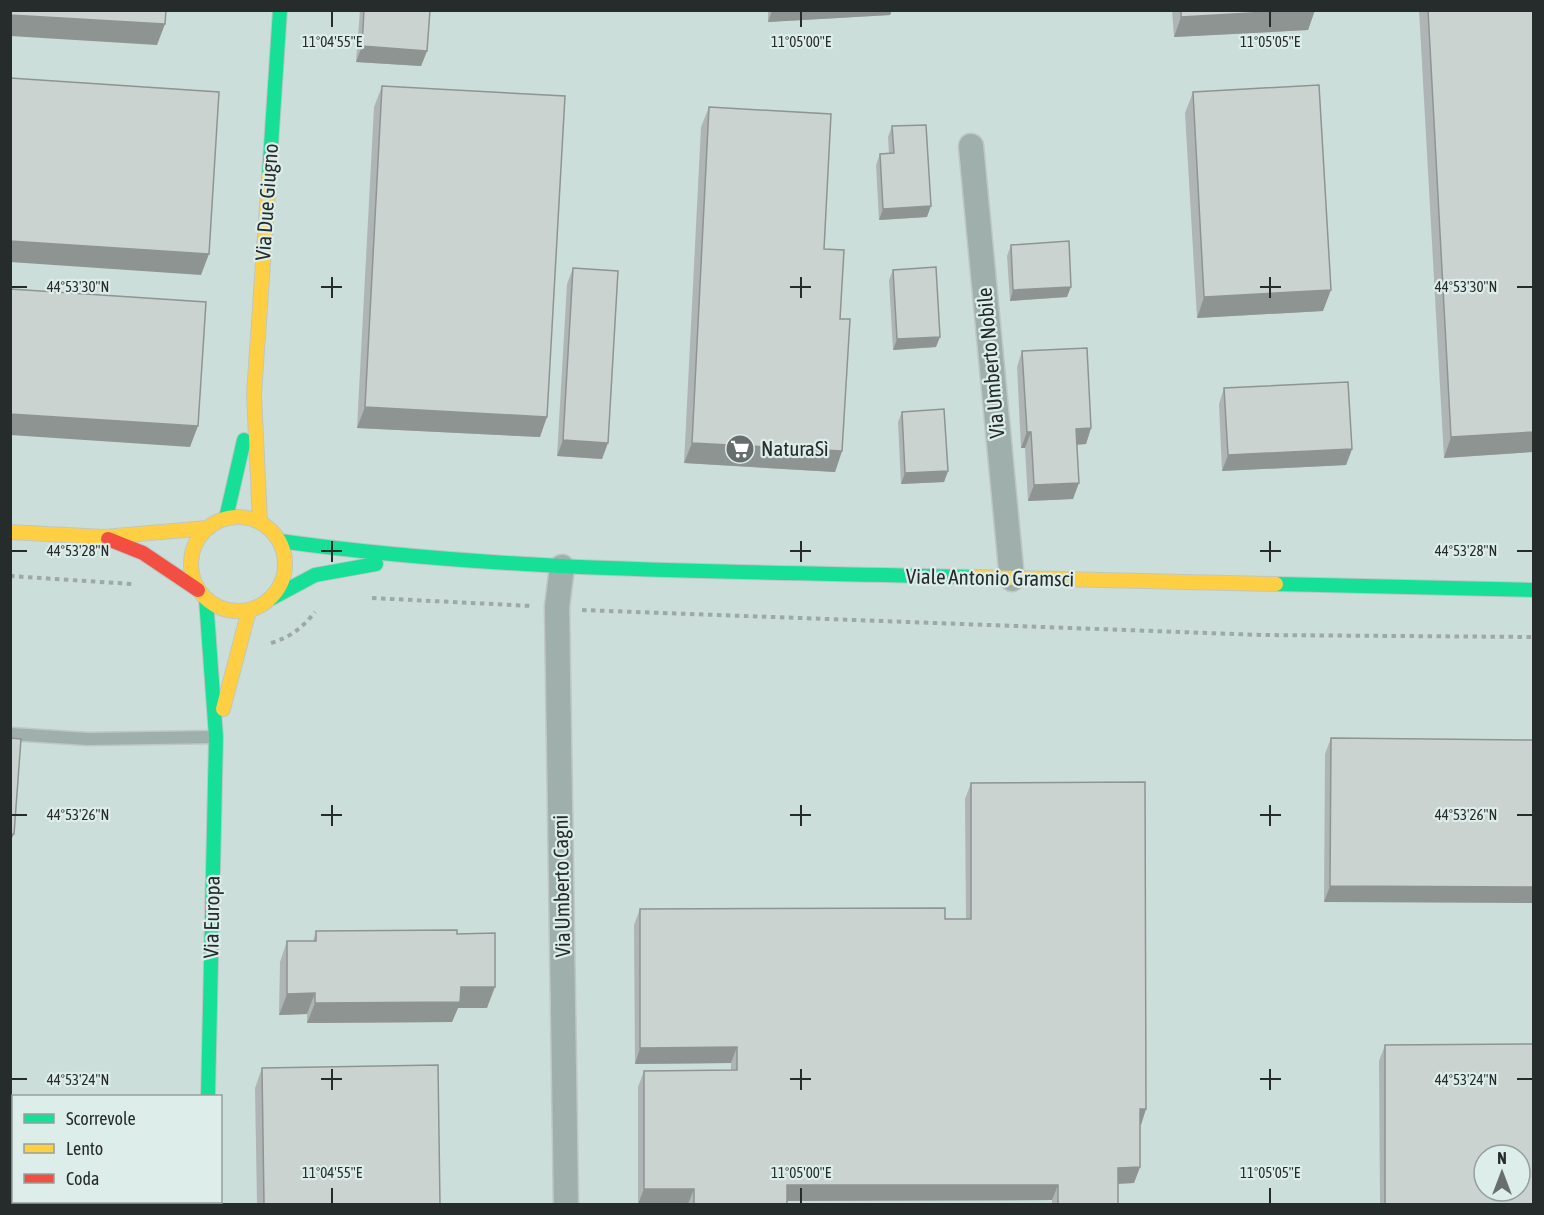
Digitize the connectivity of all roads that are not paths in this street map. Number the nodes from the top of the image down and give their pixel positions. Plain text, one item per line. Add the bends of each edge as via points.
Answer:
1 (280, 10) edge
2 (971, 146) dead end
3 (254, 394) junction
4 (226, 518) junction
5 (260, 522) junction
6 (207, 528) junction
7 (10, 532) edge
8 (104, 537) junction
9 (280, 541) junction
10 (446, 559) junction
11 (562, 567) junction
12 (1012, 579) junction
13 (1533, 590) edge
14 (202, 595) junction
15 (272, 598) junction
16 (249, 610) junction
17 (10, 734) edge
18 (216, 737) junction
19 (208, 1095) edge
20 (566, 1204) edge

1 - 3 street, Via Due Giugno
2 - 12 street, Via Umberto Nobile
3 - 4 street, Via Due Giugno
3 - 5 street, Via Due Giugno
4 - 5 street
4 - 6 street
5 - 9 street
6 - 8 street
6 - 14 street via 193,551 193,577
7 - 8 street
8 - 14 street via 143,553
9 - 10 street, Viale Antonio Gramsci
9 - 15 street via 286,555 286,571
10 - 11 street, Viale Antonio Gramsci
10 - 15 street, Viale Antonio Gramsci via 315,574
11 - 12 street, Viale Antonio Gramsci
11 - 20 street, Via Umberto Cagni via 558,607
12 - 13 street, Viale Antonio Gramsci
14 - 16 street via 219,607
14 - 18 street, Via Europa
15 - 16 street
16 - 18 street, Via Europa
17 - 18 lane via 88,739
18 - 19 street, Via Europa

